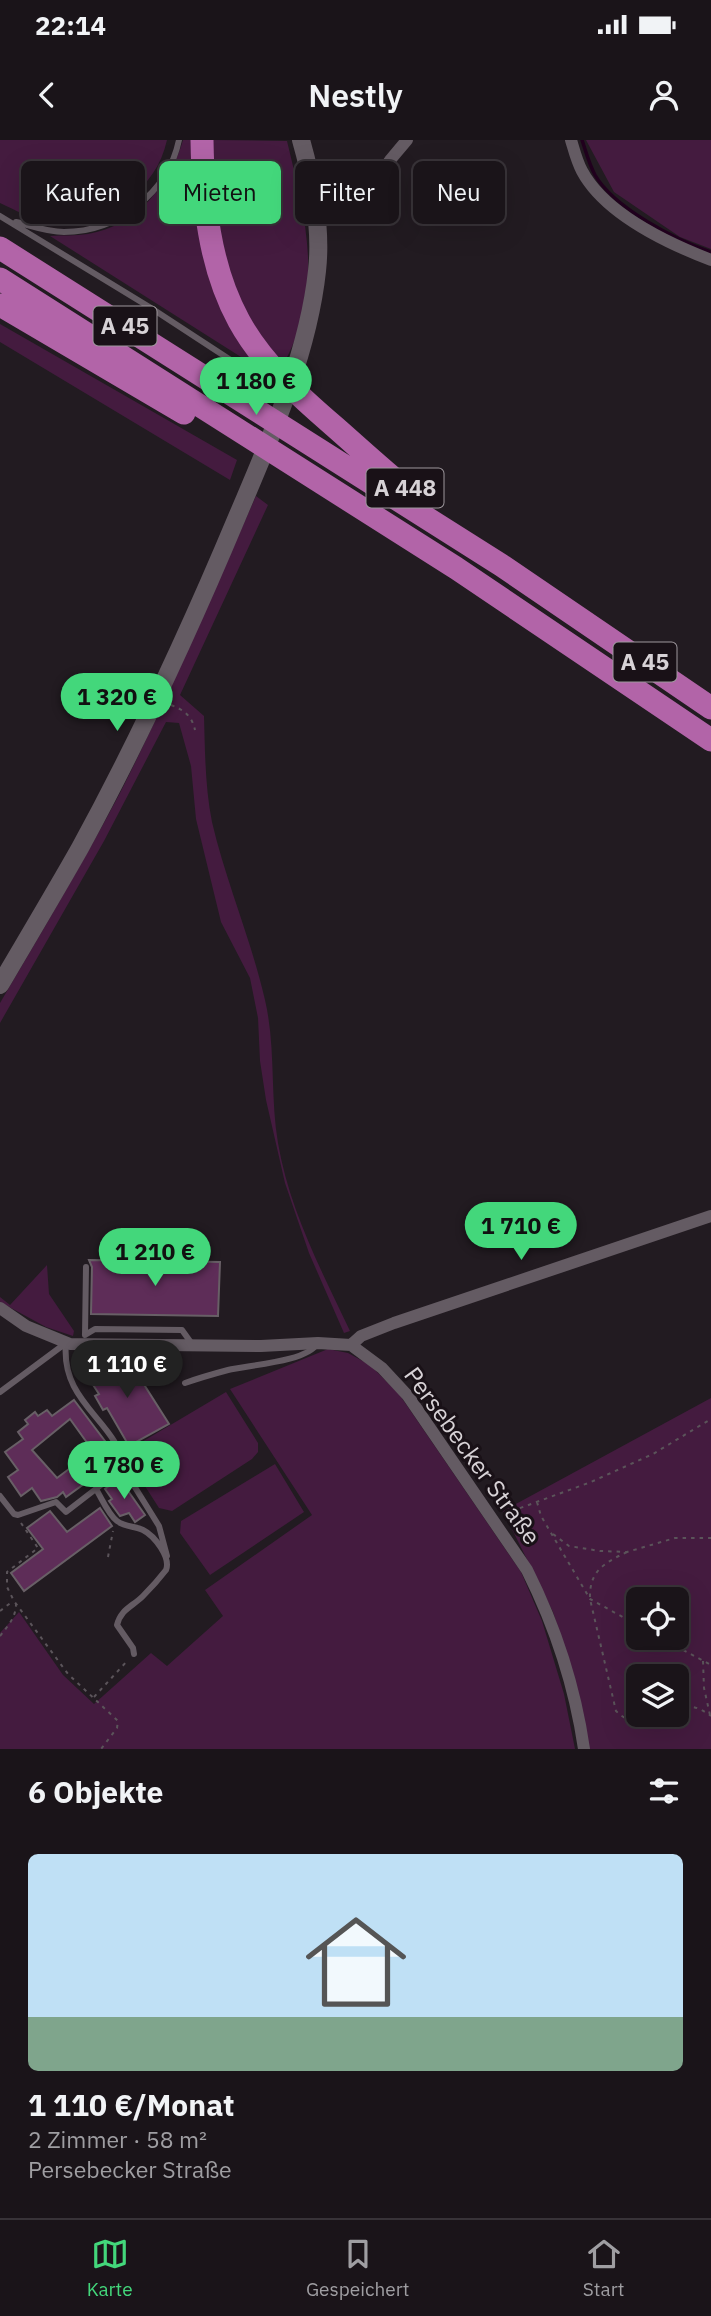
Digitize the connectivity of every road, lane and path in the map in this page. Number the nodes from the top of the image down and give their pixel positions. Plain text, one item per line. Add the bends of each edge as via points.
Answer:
1 (179, 140) edge
2 (202, 140) edge
3 (301, 140) edge
4 (407, 140) edge
5 (571, 140) edge
6 (307, 161) edge
7 (390, 161) edge
8 (3, 217) edge
9 (316, 224) edge
10 (0, 248) edge
11 (711, 260) edge
12 (0, 279) edge
13 (0, 305) edge
14 (263, 369) junction
15 (290, 400) dead end
16 (239, 437) junction
17 (501, 565) junction
18 (155, 700) junction
19 (711, 708) edge
20 (195, 730) dead end
21 (711, 740) edge
22 (0, 985) edge
23 (711, 1216) edge
24 (86, 1267) dead end
25 (0, 1308) edge
26 (85, 1340) junction
27 (66, 1343) junction
28 (318, 1343) junction
29 (351, 1345) junction
30 (272, 1346) junction
31 (273, 1362) junction
32 (185, 1383) dead end
33 (0, 1392) edge
34 (711, 1419) edge
35 (123, 1468) junction
36 (96, 1489) junction
37 (0, 1496) edge
38 (537, 1500) junction
39 (18, 1515) junction
40 (493, 1518) junction
41 (116, 1520) junction
42 (552, 1534) junction
43 (711, 1538) edge
44 (627, 1552) junction
45 (108, 1557) dead end
46 (167, 1559) junction
47 (590, 1599) junction
48 (15, 1602) junction
49 (0, 1611) edge
50 (626, 1619) edge
51 (0, 1636) edge
52 (685, 1650) edge
53 (134, 1654) joint
54 (703, 1659) junction
55 (711, 1665) edge
56 (93, 1698) junction
57 (689, 1705) edge
58 (711, 1716) edge
59 (626, 1719) edge
60 (101, 1749) edge
61 (584, 1749) edge

1 - 8 lane via 154,190 114,220 64,232
2 - 14 highway, A 448 via 206,210 218,269
3 - 6 street
4 - 7 street
5 - 11 street via 591,186 611,205 661,238
8 - 14 lane
9 - 18 street via 318,268 299,360 204,597
10 - 17 highway, A 45
12 - 16 highway, A 45
13 - 16 highway
14 - 15 lane
14 - 17 highway, A 448 via 287,384 307,410
16 - 21 highway, A 45 via 295,466 509,603
17 - 19 highway, A 45
18 - 20 path via 185,712
18 - 22 street via 80,848
23 - 29 street via 394,1323
24 - 26 lane
25 - 27 street via 26,1326
26 - 27 street
26 - 30 street
27 - 33 lane
27 - 35 lane via 70,1380 122,1453
28 - 29 street
28 - 30 street
28 - 31 lane via 314,1349
29 - 40 street, Persebecker Straße via 383,1368 408,1396
30 - 31 lane
31 - 32 lane
34 - 38 path via 653,1454
35 - 36 lane
35 - 46 lane via 159,1526
36 - 39 lane via 66,1512 56,1502
36 - 41 lane
37 - 39 lane
38 - 40 path
38 - 42 path
39 - 48 path via 38,1548 7,1572 7,1587
40 - 61 street, Persebecker Straße via 542,1599 557,1638
41 - 45 path
41 - 46 lane via 143,1530
42 - 44 path via 569,1546
42 - 47 path
43 - 44 path via 675,1538
44 - 47 path via 600,1568 589,1583
46 - 53 lane via 166,1570 119,1617 117,1625
47 - 50 path
47 - 59 path via 616,1711
48 - 49 path
48 - 51 path via 16,1612
48 - 56 path via 68,1674
52 - 54 path
53 - 56 path
54 - 55 path
54 - 58 path
56 - 60 path via 119,1724
57 - 58 path

